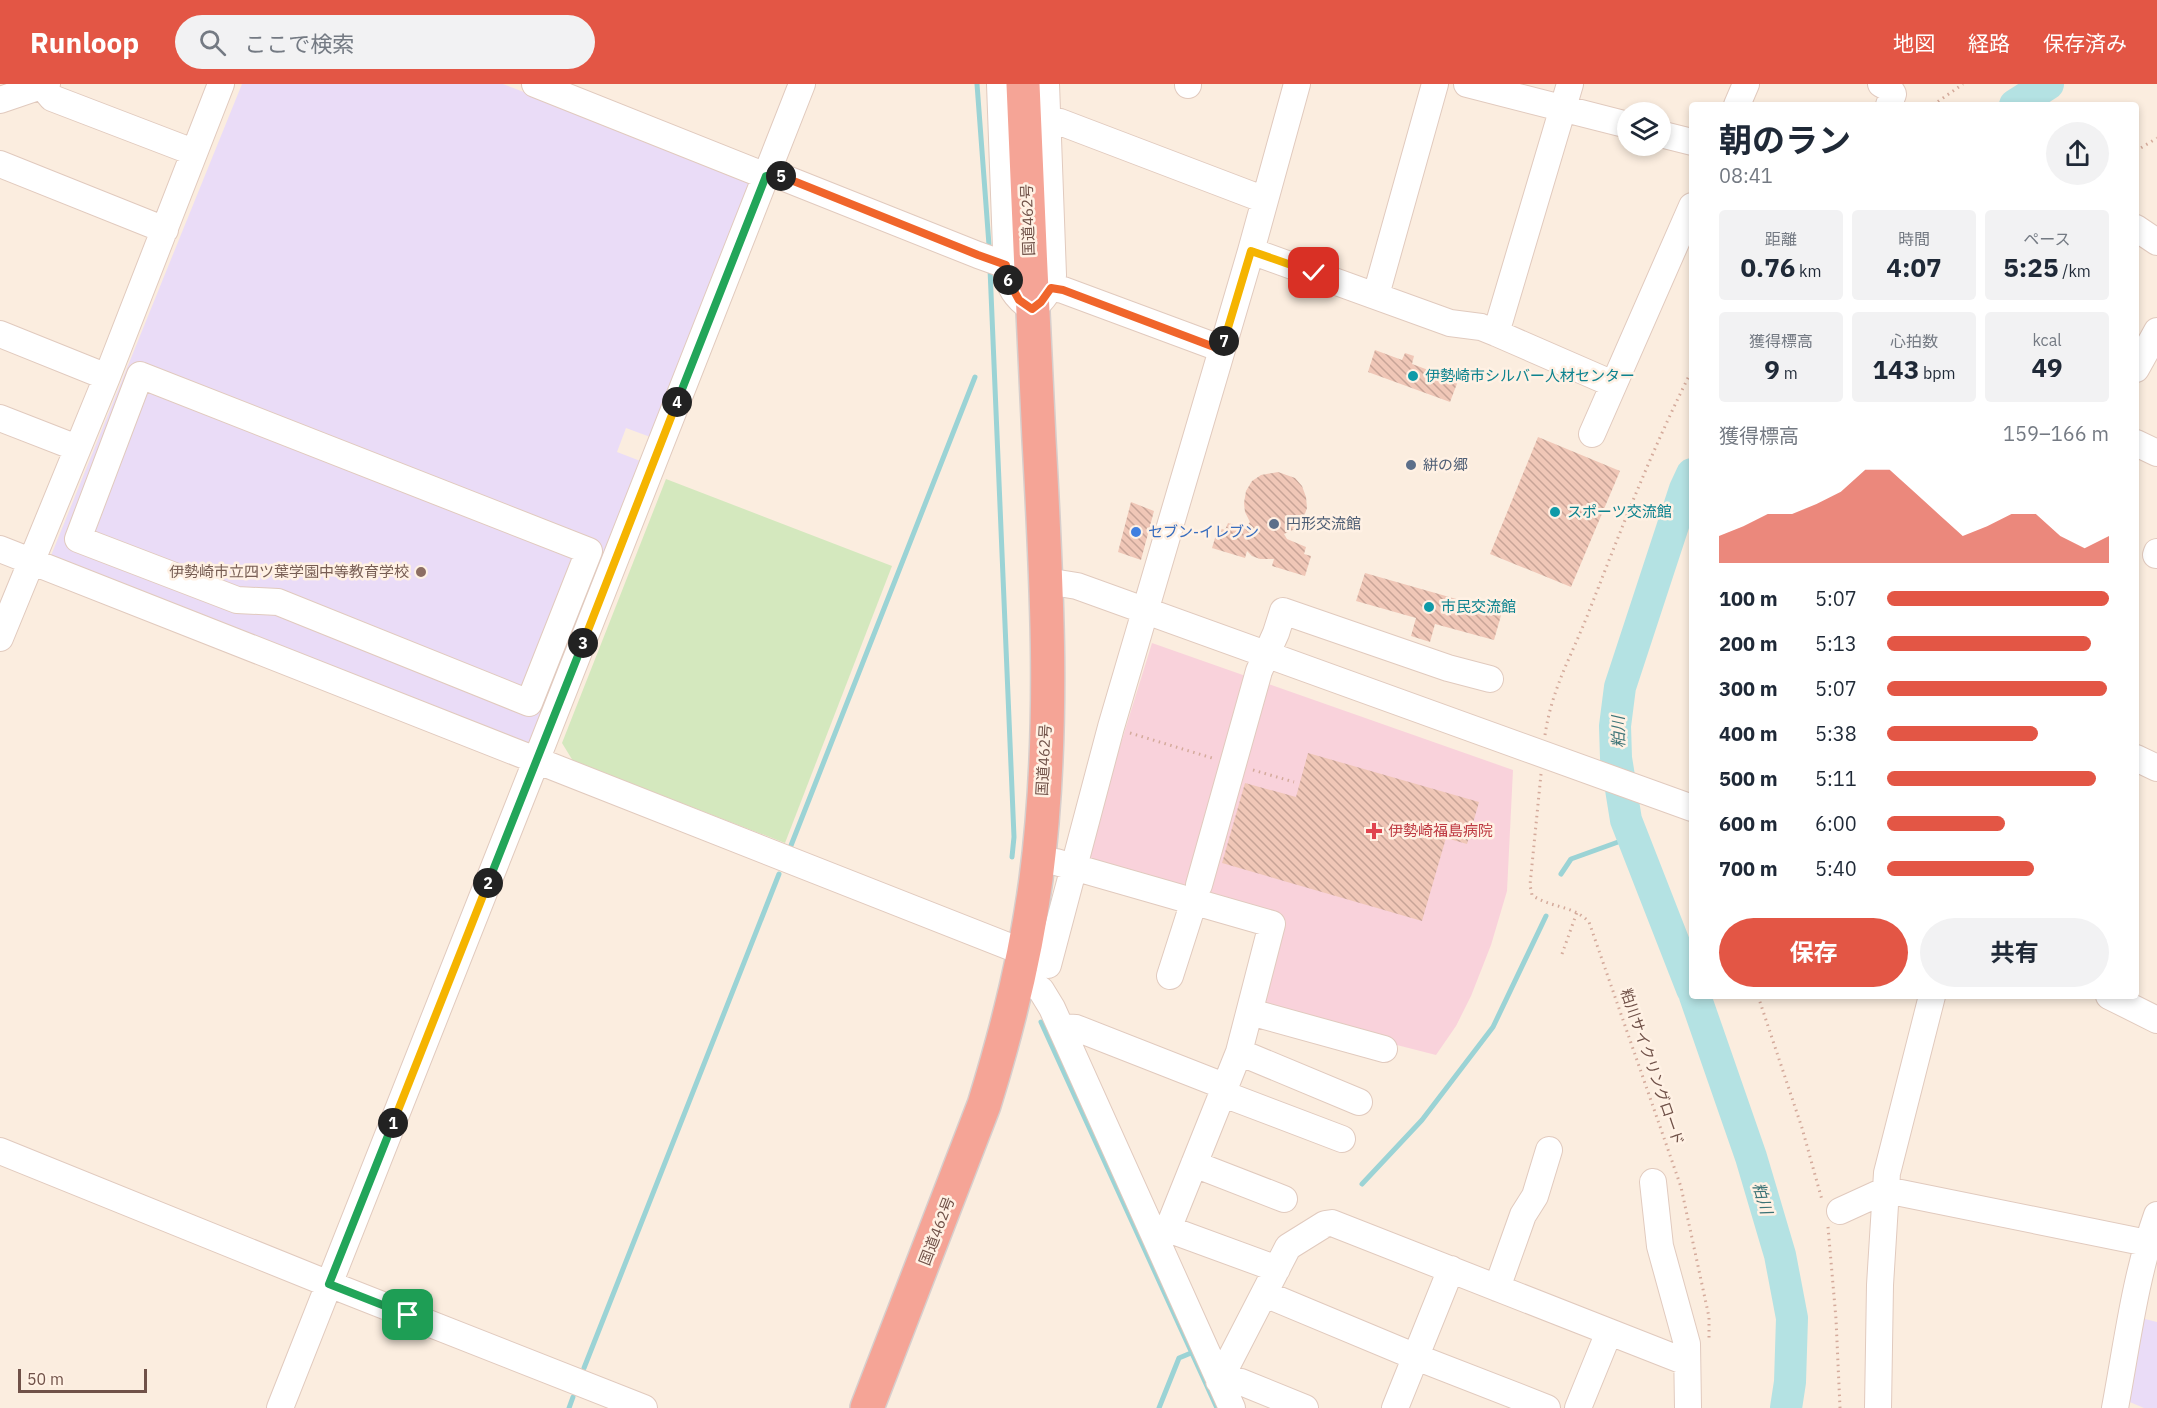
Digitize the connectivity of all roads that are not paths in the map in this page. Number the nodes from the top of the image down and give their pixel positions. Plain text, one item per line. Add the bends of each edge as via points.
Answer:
1 (220, 84) edge
2 (535, 84) edge
3 (802, 84) edge
4 (1000, 84) edge
5 (1023, 84) edge
6 (1046, 84) edge
7 (1297, 84) edge
8 (1436, 84) edge
9 (1467, 84) edge
10 (1746, 84) edge
11 (1881, 84) edge
12 (44, 85) edge
13 (1566, 96) edge
14 (0, 100) edge
15 (1738, 102) edge
16 (1890, 102) edge
17 (1617, 120) edge
18 (1047, 121) junction
19 (1671, 137) edge
20 (1689, 141) edge
21 (193, 152) junction
22 (0, 164) edge
23 (766, 176) junction
24 (1265, 200) junction
25 (1689, 213) edge
26 (165, 230) junction
27 (2139, 230) edge
28 (2157, 242) edge
29 (1251, 251) junction
30 (1006, 265) junction
31 (1376, 295) junction
32 (1041, 299) junction
33 (1496, 333) junction
34 (0, 334) edge
35 (2147, 339) edge
36 (1222, 350) junction
37 (2139, 361) edge
38 (107, 377) junction
39 (1613, 384) junction
40 (0, 418) edge
41 (1592, 434) dead end
42 (2139, 444) edge
43 (77, 448) junction
44 (2157, 453) edge
45 (0, 549) edge
46 (589, 551) junction
47 (31, 560) junction
48 (615, 561) junction
49 (1046, 581) junction
50 (237, 600) junction
51 (1145, 611) junction
52 (222, 637) junction
53 (0, 638) edge
54 (1266, 654) junction
55 (1490, 680) dead end
56 (2139, 759) edge
57 (536, 761) junction
58 (2157, 768) edge
59 (1689, 807) edge
60 (1038, 860) junction
61 (1073, 866) junction
62 (1196, 893) junction
63 (1030, 964) junction
64 (1170, 976) dead end
65 (1931, 999) edge
66 (2115, 999) edge
67 (1250, 1012) junction
68 (2157, 1020) edge
69 (1060, 1027) junction
70 (1384, 1049) dead end
71 (1239, 1052) junction
72 (1223, 1089) junction
73 (1359, 1102) dead end
74 (1342, 1139) dead end
75 (1550, 1150) dead end
76 (0, 1151) edge
77 (1194, 1164) junction
78 (1653, 1182) dead end
79 (1886, 1190) junction
80 (1284, 1199) dead end
81 (1830, 1212) road end
82 (2157, 1215) edge
83 (1164, 1236) junction
84 (2152, 1244) edge
85 (1276, 1269) junction
86 (1450, 1269) junction
87 (329, 1284) junction
88 (1497, 1288) junction
89 (1265, 1294) junction
90 (1609, 1332) junction
91 (1416, 1357) junction
92 (1686, 1362) junction
93 (1219, 1381) junction
94 (1880, 1407) edge
95 (280, 1408) edge
96 (644, 1408) edge
97 (867, 1408) edge
98 (1232, 1408) edge
99 (1305, 1408) edge
100 (1395, 1408) edge
101 (1547, 1408) edge
102 (1578, 1408) edge
103 (1688, 1408) edge
104 (2115, 1408) edge

1 - 21 street
2 - 23 street
3 - 23 street
4 - 30 street
5 - 32 highway, 国道462号
6 - 18 street
7 - 24 street
8 - 31 street
9 - 13 street
10 - 15 street
11 - 16 street via 1893,94
12 - 14 street
12 - 21 street via 52,98
13 - 17 street
13 - 33 street
18 - 24 street via 1060,122
18 - 32 street via 1053,275
19 - 20 street
21 - 26 street
22 - 26 street
23 - 30 street via 777,175
23 - 48 street
24 - 29 street
25 - 39 street
26 - 38 street
27 - 28 street
29 - 31 street
29 - 36 street
30 - 32 street via 1019,300
31 - 33 street via 1450,323
32 - 36 street via 1063,290
32 - 49 highway, 国道462号
33 - 39 street
34 - 38 street
35 - 37 street
36 - 51 street
38 - 43 street
39 - 41 street
40 - 43 street
42 - 44 street
43 - 47 street
45 - 47 street
46 - 48 street
46 - 50 street via 529,703 278,602
46 - 50 street via 140,375 78,538
47 - 52 street
47 - 53 street
48 - 57 street
49 - 51 street via 1077,586
49 - 60 highway, 国道462号 via 1045,762
50 - 52 street
51 - 54 street
51 - 61 street
52 - 57 street
54 - 55 street via 1283,611
54 - 59 street
54 - 62 street
56 - 58 street
57 - 63 street
57 - 87 street
60 - 61 street
60 - 63 highway, 国道462号
61 - 62 street
61 - 63 street
62 - 64 street
62 - 67 street via 1272,924
63 - 69 street via 1033,984 1045,994
63 - 97 highway, 国道462号 via 970,1144
65 - 79 street
66 - 68 street
67 - 70 street
67 - 71 street
69 - 72 street via 1076,1028
69 - 83 street
71 - 72 street
71 - 73 street
72 - 74 street
72 - 77 street
75 - 88 street
76 - 87 street
77 - 80 street
77 - 83 street
78 - 92 street via 1660,1246 1687,1344
79 - 81 street
79 - 84 street
79 - 94 street via 1880,1285
82 - 84 street
83 - 85 street
83 - 93 street
84 - 104 street
85 - 86 street via 1288,1247 1332,1223
85 - 89 street
86 - 88 street
86 - 91 street
87 - 95 street
87 - 96 street
88 - 90 street
89 - 91 street
89 - 93 street
90 - 92 street
90 - 102 street
91 - 100 street
91 - 101 street
92 - 103 street
93 - 98 street
93 - 99 street via 1241,1382

